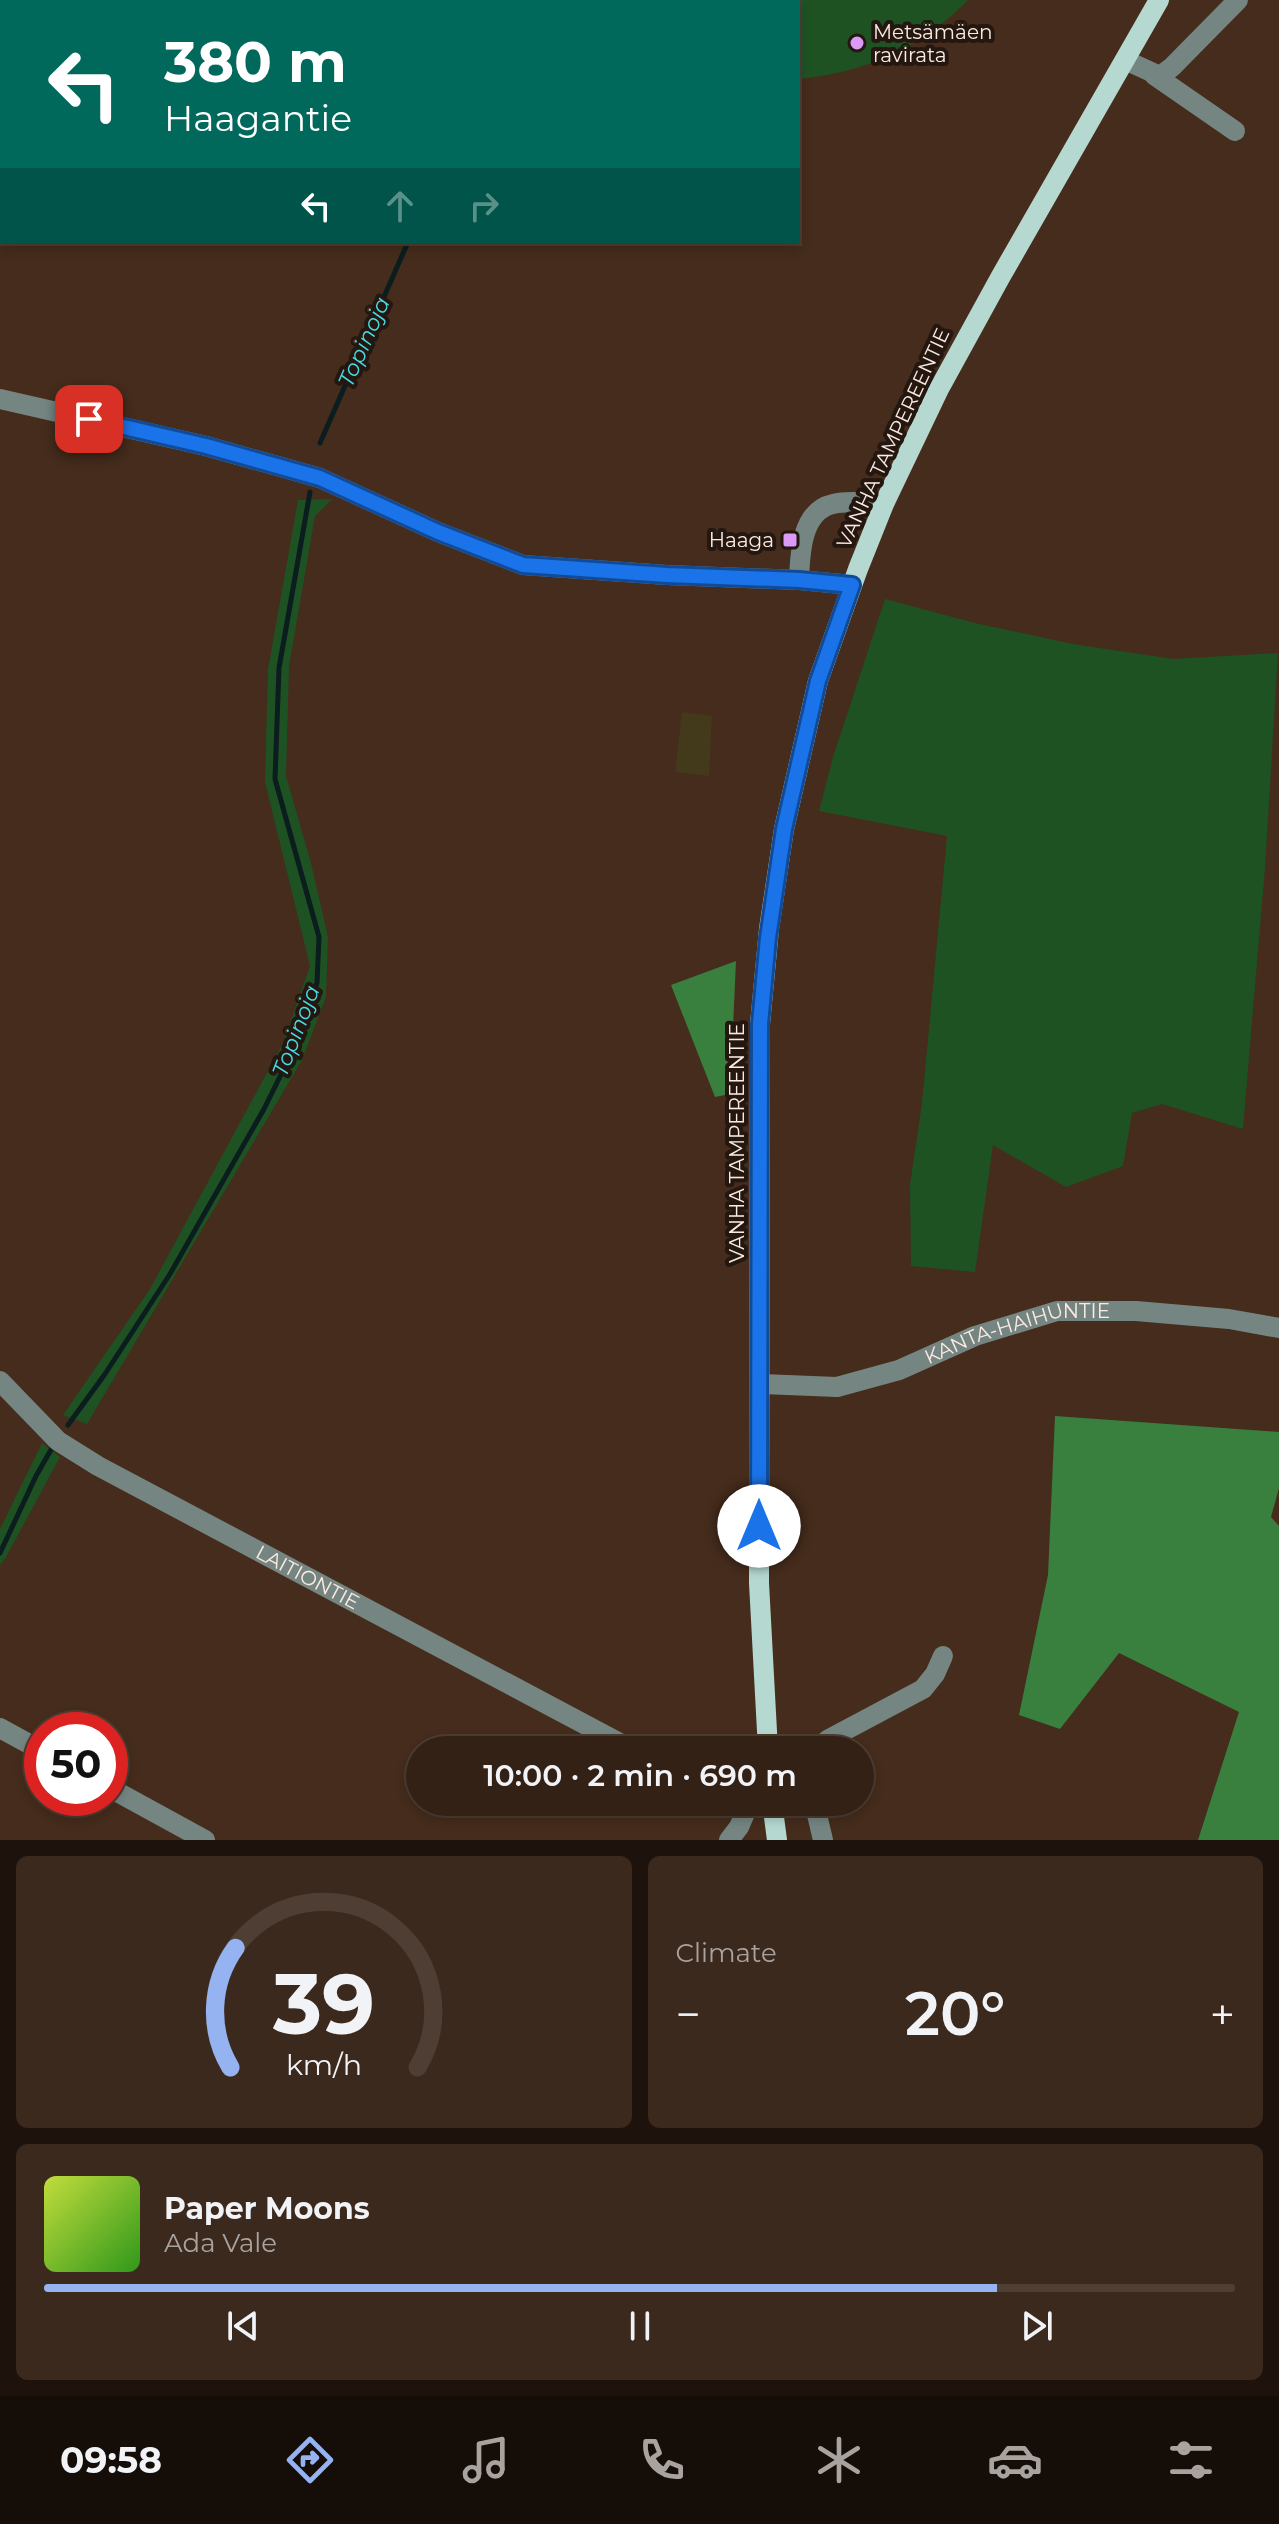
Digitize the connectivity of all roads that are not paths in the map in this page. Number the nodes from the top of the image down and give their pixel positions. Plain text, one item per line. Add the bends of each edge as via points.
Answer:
1 (1159, 0) edge
2 (1238, 0) edge
3 (1125, 60) junction
4 (1154, 75) junction
5 (1235, 131) dead end
6 (0, 399) edge
7 (884, 504) junction
8 (799, 580) junction
9 (852, 585) junction
10 (1279, 1328) edge
11 (0, 1381) edge
12 (761, 1384) junction
13 (943, 1656) dead end
14 (0, 1728) edge
15 (607, 1736) edge
16 (767, 1736) edge
17 (835, 1736) edge
18 (24, 1741) edge
19 (128, 1798) edge
20 (741, 1816) edge
21 (774, 1816) edge
22 (817, 1816) edge
23 (205, 1840) edge
24 (729, 1840) edge
25 (777, 1840) edge
26 (823, 1840) edge

1 - 3 main road, VANHA TAMPEREENTIE
2 - 4 street via 1172,67
3 - 4 street
3 - 7 main road, VANHA TAMPEREENTIE via 980,313
4 - 5 street
6 - 8 street via 320,478 523,565
7 - 8 street via 841,502 823,507 805,535
7 - 9 main road, VANHA TAMPEREENTIE
8 - 9 street
9 - 12 main road, VANHA TAMPEREENTIE via 815,696 784,829 769,929 760,1024
10 - 12 street, KANTA-HAIHUNTIE via 1136,1311 1057,1311 975,1336 899,1370 837,1387
11 - 15 street, LAITIONTIE via 58,1441 98,1466
12 - 16 main road, VANHA TAMPEREENTIE via 759,1583
13 - 17 street via 923,1689
14 - 18 street
19 - 23 street
20 - 24 street
21 - 25 main road
22 - 26 street

